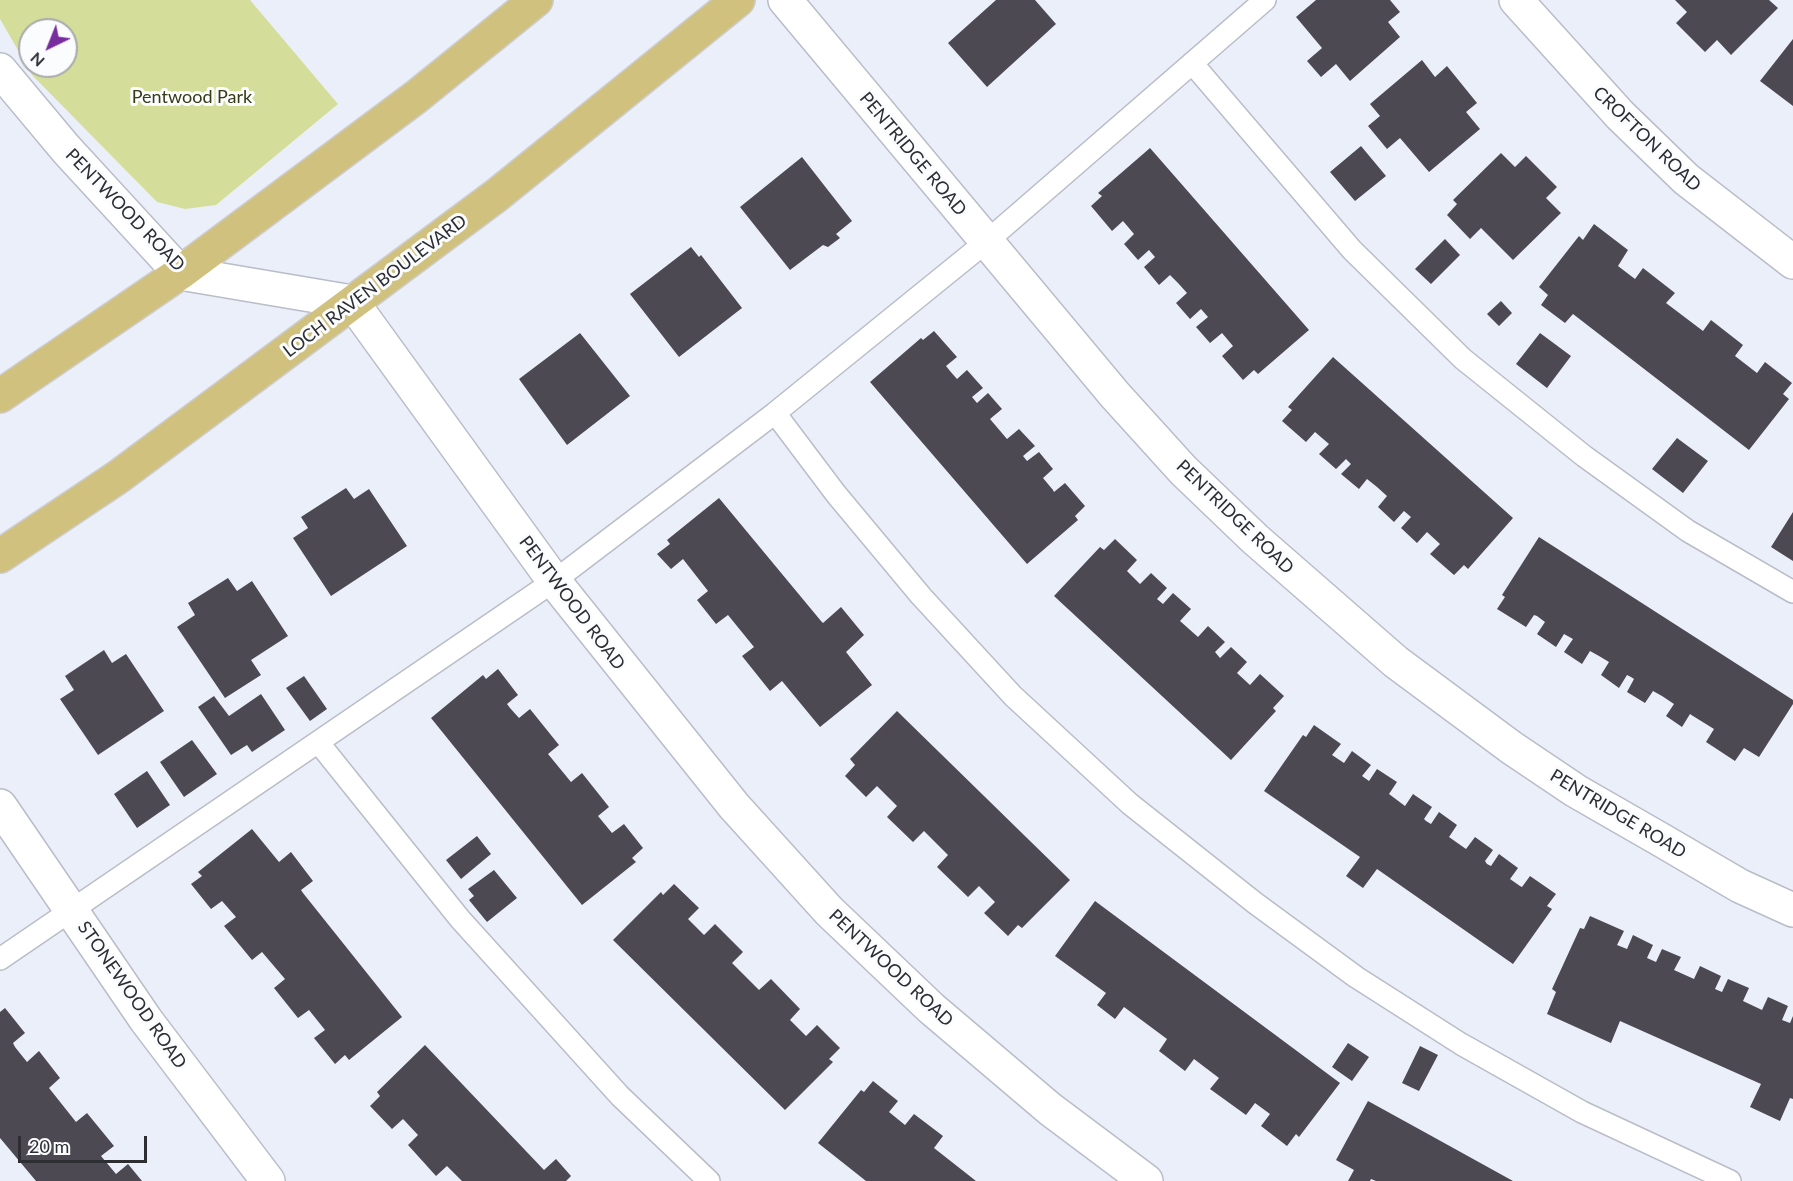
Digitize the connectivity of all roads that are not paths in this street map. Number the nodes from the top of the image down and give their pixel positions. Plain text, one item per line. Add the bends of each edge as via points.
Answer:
1 (536, 0) edge
2 (738, 0) edge
3 (785, 0) edge
4 (1265, 0) edge
5 (1516, 0) edge
6 (1192, 63) junction
7 (0, 70) edge
8 (986, 242) junction
9 (1793, 262) edge
10 (180, 273) junction
11 (352, 302) junction
12 (0, 396) edge
13 (775, 413) junction
14 (0, 556) edge
15 (554, 581) junction
16 (1793, 592) edge
17 (318, 742) junction
18 (0, 806) edge
19 (72, 910) junction
20 (1793, 910) edge
21 (0, 959) edge
22 (268, 1181) edge
23 (709, 1181) edge
24 (1146, 1181) edge
25 (1730, 1181) edge

1 - 10 main road via 417,97
2 - 11 main road, LOCH RAVEN BOULEVARD via 497,195
3 - 8 street, PENTRIDGE ROAD
4 - 6 lane
5 - 9 street, CROFTON ROAD via 1620,116 1686,179
6 - 8 lane
6 - 16 lane via 1352,250 1463,359 1584,456 1688,531
7 - 10 street, PENTWOOD ROAD via 66,149
8 - 13 lane
8 - 20 street, PENTRIDGE ROAD via 1183,470 1255,539 1396,662 1576,791 1740,886
10 - 11 street, PENTWOOD ROAD
10 - 12 main road
11 - 14 main road, LOCH RAVEN BOULEVARD via 118,477
11 - 15 street, PENTWOOD ROAD
13 - 15 lane
13 - 25 lane via 921,596 1013,696 1130,804 1356,977 1461,1044 1582,1112
15 - 17 lane
15 - 24 street, PENTWOOD ROAD via 734,806 829,911 931,1008 1050,1109
17 - 19 lane
17 - 23 lane via 460,919 620,1096
18 - 19 street, STONEWOOD ROAD
19 - 21 lane
19 - 22 street, STONEWOOD ROAD via 146,1020

